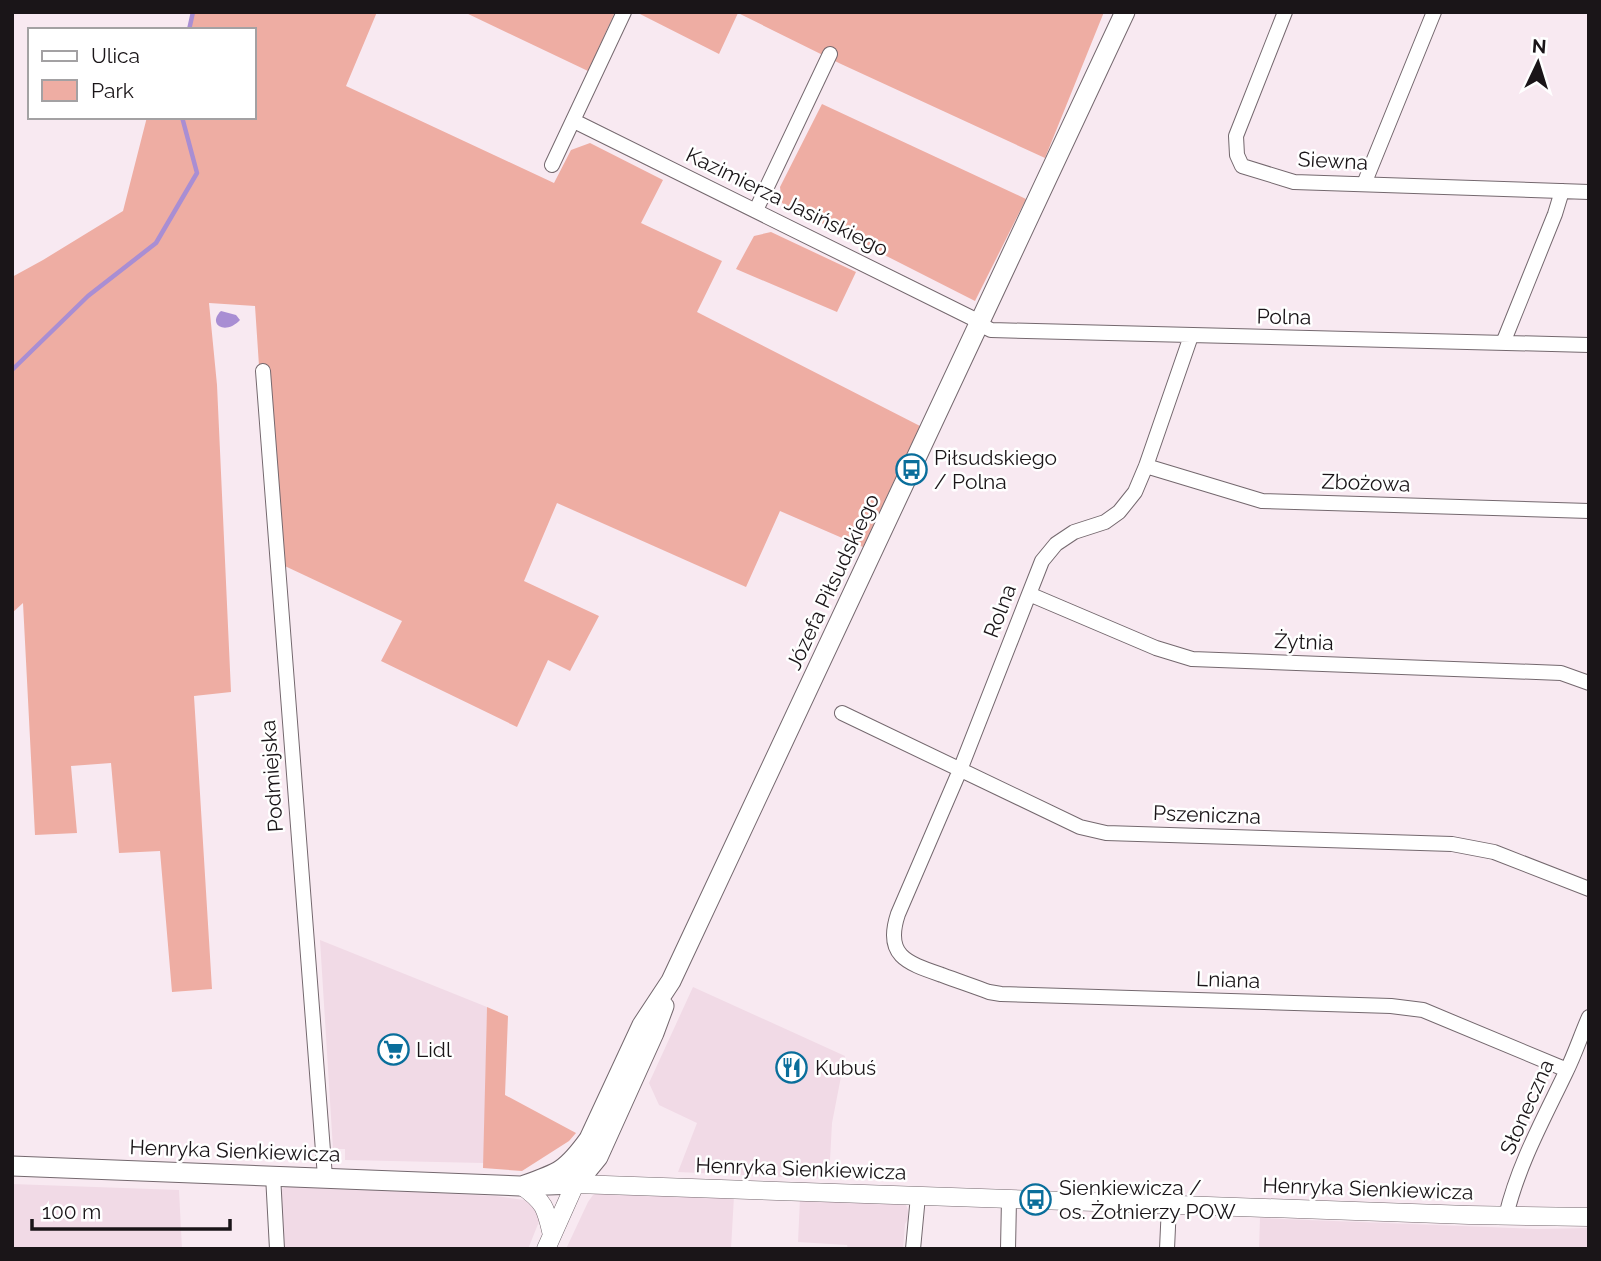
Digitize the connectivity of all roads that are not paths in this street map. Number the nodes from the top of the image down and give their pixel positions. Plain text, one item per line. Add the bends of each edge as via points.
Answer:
1 (624, 12) edge
2 (1125, 12) edge
3 (1284, 12) edge
4 (1434, 12) edge
5 (830, 54) dead end
6 (574, 121) junction
7 (552, 165) dead end
8 (1364, 184) junction
9 (1562, 191) junction
10 (1589, 192) edge
11 (756, 210) junction
12 (979, 323) junction
13 (1191, 336) junction
14 (1503, 343) junction
15 (1589, 345) edge
16 (263, 371) dead end
17 (1146, 466) junction
18 (1589, 511) edge
19 (1029, 594) junction
20 (1589, 683) edge
21 (842, 713) dead end
22 (960, 770) junction
23 (1589, 889) edge
24 (894, 940) joint
25 (671, 981) junction
26 (1589, 1017) edge
27 (1567, 1070) junction
28 (589, 1139) junction
29 (598, 1157) junction
30 (12, 1166) edge
31 (273, 1175) junction
32 (325, 1177) junction
33 (576, 1184) junction
34 (613, 1185) junction
35 (522, 1186) junction
36 (918, 1196) junction
37 (1009, 1199) junction
38 (1169, 1205) junction
39 (1506, 1216) junction
40 (1589, 1217) edge
41 (549, 1242) edge
42 (277, 1249) edge
43 (913, 1249) edge
44 (1008, 1249) edge
45 (1167, 1249) edge

1 - 6 street
2 - 12 main road, Józefa Piłsudskiego
3 - 8 street, Siewna via 1236,136 1242,166 1294,182
4 - 8 street
5 - 11 street
6 - 7 street
6 - 11 street, Kazimierza Jasińskiego
8 - 9 street, Siewna
9 - 10 street, Siewna
9 - 14 street
11 - 12 street, Kazimierza Jasińskiego
12 - 13 street, Polna via 991,330
12 - 25 main road, Józefa Piłsudskiego
13 - 14 street, Polna
13 - 17 street, Rolna
14 - 15 street, Polna
16 - 32 street, Podmiejska
17 - 18 street, Zbożowa via 1262,501
17 - 19 street, Rolna via 1135,492 1119,512 1056,544 1042,561
19 - 20 street, Żytnia via 1192,659 1561,673
19 - 22 street, Rolna
21 - 22 street, Pszeniczna
22 - 23 street, Pszeniczna via 1080,827 1106,833 1452,844 1494,852
22 - 24 street, Rolna via 898,914
24 - 27 street, Lniana via 911,964 989,992 1423,1010
25 - 28 main road, Józefa Piłsudskiego via 642,1026
25 - 29 main road, Józefa Piłsudskiego via 654,1033
26 - 27 street, Słoneczna
27 - 39 street, Słoneczna via 1516,1181
28 - 33 street, Józefa Piłsudskiego
28 - 35 main road via 564,1169
29 - 33 main road, Józefa Piłsudskiego
29 - 34 street
30 - 31 main road, Henryka Sienkiewicza
31 - 32 main road, Henryka Sienkiewicza
31 - 42 street
32 - 35 main road, Henryka Sienkiewicza
33 - 34 street, Henryka Sienkiewicza
33 - 35 main road, Henryka Sienkiewicza
33 - 41 street, Józefa Piłsudskiego
34 - 36 street, Henryka Sienkiewicza
35 - 41 street via 541,1201 548,1217
36 - 37 street, Henryka Sienkiewicza
36 - 43 street
37 - 38 street, Henryka Sienkiewicza
37 - 44 street
38 - 39 street, Henryka Sienkiewicza
38 - 45 street
39 - 40 street, Henryka Sienkiewicza

